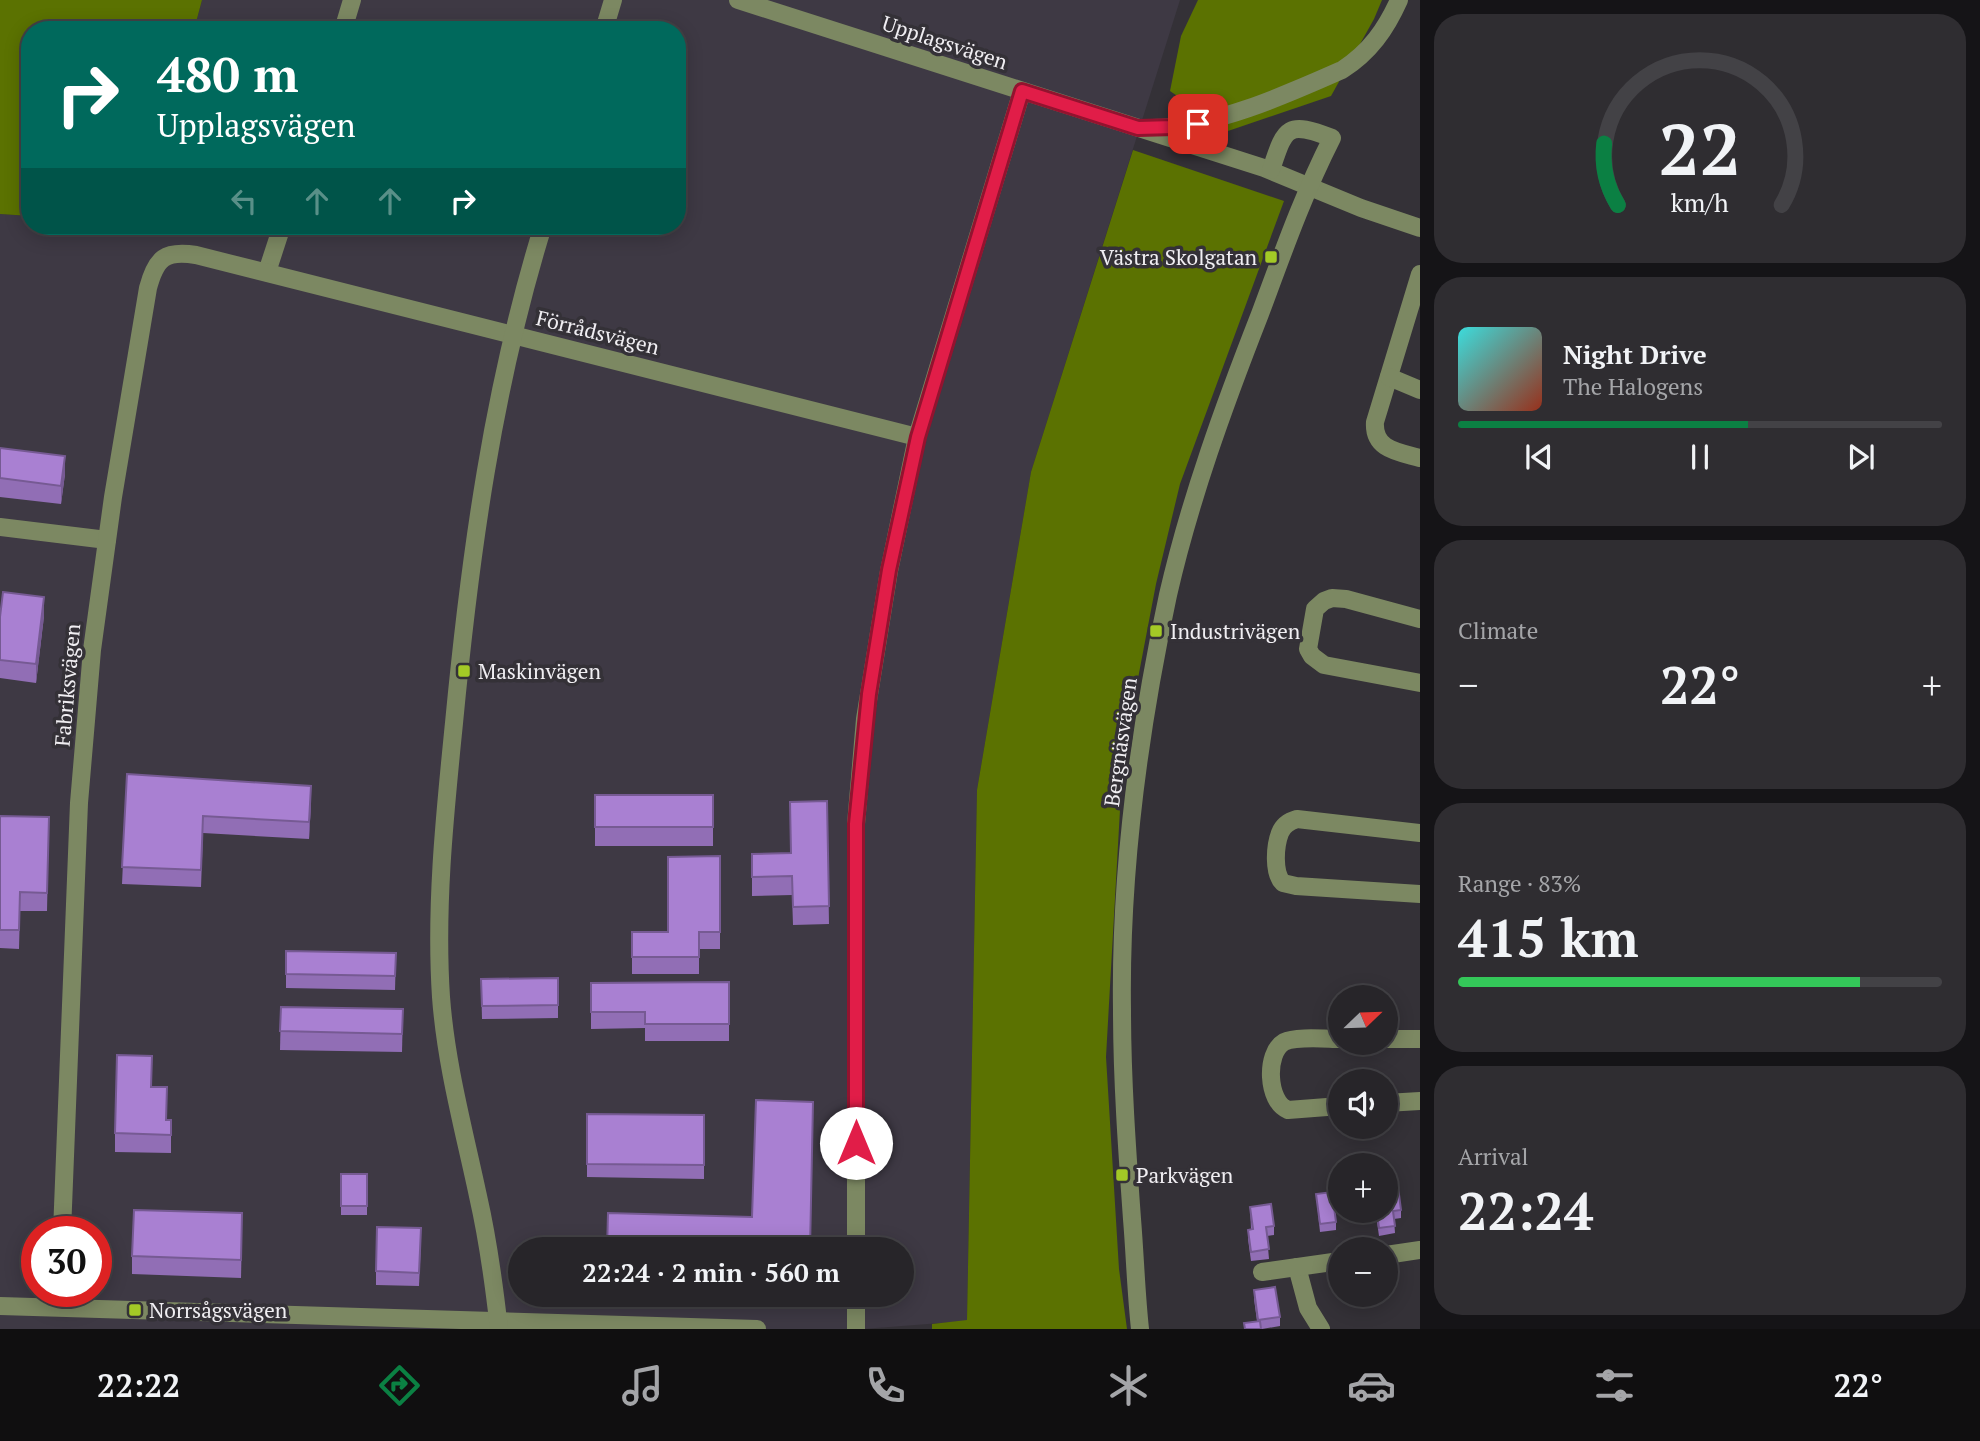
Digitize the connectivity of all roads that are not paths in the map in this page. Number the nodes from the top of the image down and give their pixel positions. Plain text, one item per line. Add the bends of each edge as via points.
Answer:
1 (352, 0) edge
2 (613, 0) edge
3 (738, 0) edge
4 (1399, 0) edge
5 (346, 21) edge
6 (607, 21) edge
7 (1022, 91) junction
8 (1138, 128) junction
9 (1270, 170) junction
10 (1309, 187) junction
11 (1420, 228) edge
12 (279, 235) edge
13 (540, 235) edge
14 (267, 272) junction
15 (1420, 274) edge
16 (514, 334) junction
17 (1389, 377) junction
18 (1420, 390) edge
19 (918, 437) junction
20 (1420, 458) edge
21 (0, 527) edge
22 (107, 540) junction
23 (1420, 619) edge
24 (1420, 683) edge
25 (1420, 833) edge
26 (1420, 894) edge
27 (1328, 1039) edge
28 (1398, 1039) edge
29 (1420, 1039) edge
30 (1420, 1101) edge
31 (1398, 1102) edge
32 (1328, 1107) edge
33 (63, 1216) edge
34 (856, 1237) edge
35 (1420, 1250) edge
36 (1398, 1253) edge
37 (1328, 1263) edge
38 (1297, 1267) junction
39 (1262, 1272) dead end
40 (112, 1303) edge
41 (21, 1304) edge
42 (0, 1306) edge
43 (856, 1307) edge
44 (498, 1325) edge
45 (757, 1329) edge
46 (856, 1329) edge
47 (1140, 1329) edge
48 (1321, 1329) edge

1 - 5 street
2 - 6 street
3 - 7 street, Upplagsvägen
4 - 8 street, Upplagsvägen via 1377,40 1342,70 1195,124
7 - 8 street, Upplagsvägen
7 - 19 street
8 - 9 street, Upplagsvägen
9 - 10 street
9 - 10 street, Bergnäsvägen via 1289,131 1307,129 1332,138
10 - 11 street
10 - 47 street, Bergnäsvägen via 1193,502 1169,592 1136,778 1122,1007
12 - 14 street
13 - 16 street
14 - 16 street, Förrådsvägen
14 - 22 street, Fabriksvägen via 184,253 169,254 158,263 148,289
15 - 17 street
16 - 19 street, Förrådsvägen
16 - 44 street via 471,568 448,788 440,939 449,1068 489,1250
17 - 18 street
17 - 20 street via 1374,433 1392,450
19 - 34 street via 869,692 856,824
21 - 22 street
22 - 33 street, Fabriksvägen via 79,803
23 - 24 street via 1332,598 1315,609 1308,649 1324,665
25 - 26 street via 1297,819 1280,831 1276,871 1283,883 1296,886
27 - 32 street via 1285,1042 1275,1050 1272,1067 1274,1094 1281,1107
28 - 29 street
30 - 31 street
35 - 36 street
37 - 38 street
38 - 39 street
38 - 48 street via 1308,1308
40 - 44 street
41 - 42 street
43 - 46 street
44 - 45 street

